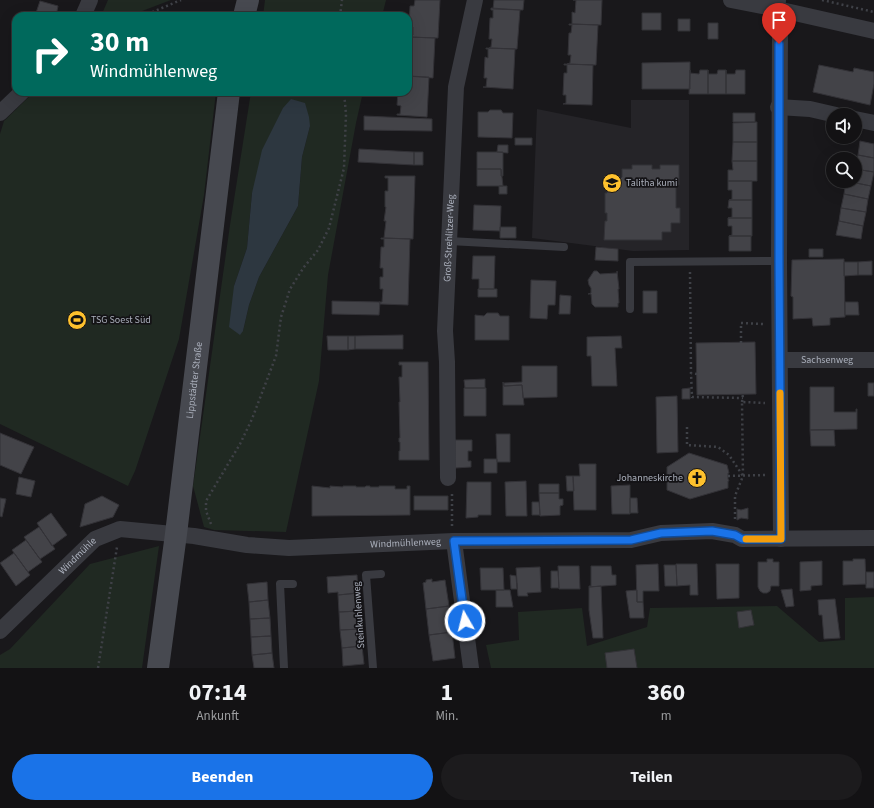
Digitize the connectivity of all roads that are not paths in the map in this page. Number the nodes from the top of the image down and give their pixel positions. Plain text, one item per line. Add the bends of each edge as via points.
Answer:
1 (90, 0) edge
2 (248, 0) edge
3 (475, 0) edge
4 (731, 0) edge
5 (777, 4) edge
6 (85, 12) edge
7 (245, 12) edge
8 (874, 31) edge
9 (18, 96) edge
10 (229, 96) edge
11 (778, 107) junction
12 (0, 113) edge
13 (826, 113) edge
14 (862, 120) edge
15 (874, 123) edge
16 (449, 241) junction
17 (564, 247) dead end
18 (779, 261) junction
19 (630, 309) dead end
20 (780, 360) junction
21 (874, 360) edge
22 (448, 478) road end
23 (176, 534) junction
24 (874, 538) edge
25 (781, 539) junction
26 (454, 541) junction
27 (381, 574) dead end
28 (293, 584) dead end
29 (0, 631) edge
30 (158, 668) edge
31 (284, 668) edge
32 (373, 668) edge
33 (471, 668) edge

1 - 6 street
2 - 7 main road
3 - 16 street, Groß-Strehlitzer-Weg via 456,87
4 - 5 street
5 - 8 street
5 - 11 street via 780,29
9 - 12 street
10 - 23 main road, Lippstädter Straße
11 - 13 street
11 - 18 street
14 - 15 street
16 - 17 lane
16 - 22 street, Groß-Strehlitzer-Weg via 445,331
18 - 19 lane via 630,262
18 - 20 street
20 - 21 street, Sachsenweg
20 - 25 street
23 - 26 street, Windmühlenweg via 248,545 289,548
23 - 29 street, Windmühle via 120,529 95,539
23 - 30 main road, Lippstädter Straße
24 - 25 street, Windmühlenweg
25 - 26 street, Windmühlenweg via 742,539 735,535 712,531 661,533 631,540
26 - 33 street
27 - 32 lane, Steinkuhlenweg via 366,575
28 - 31 lane via 280,584

